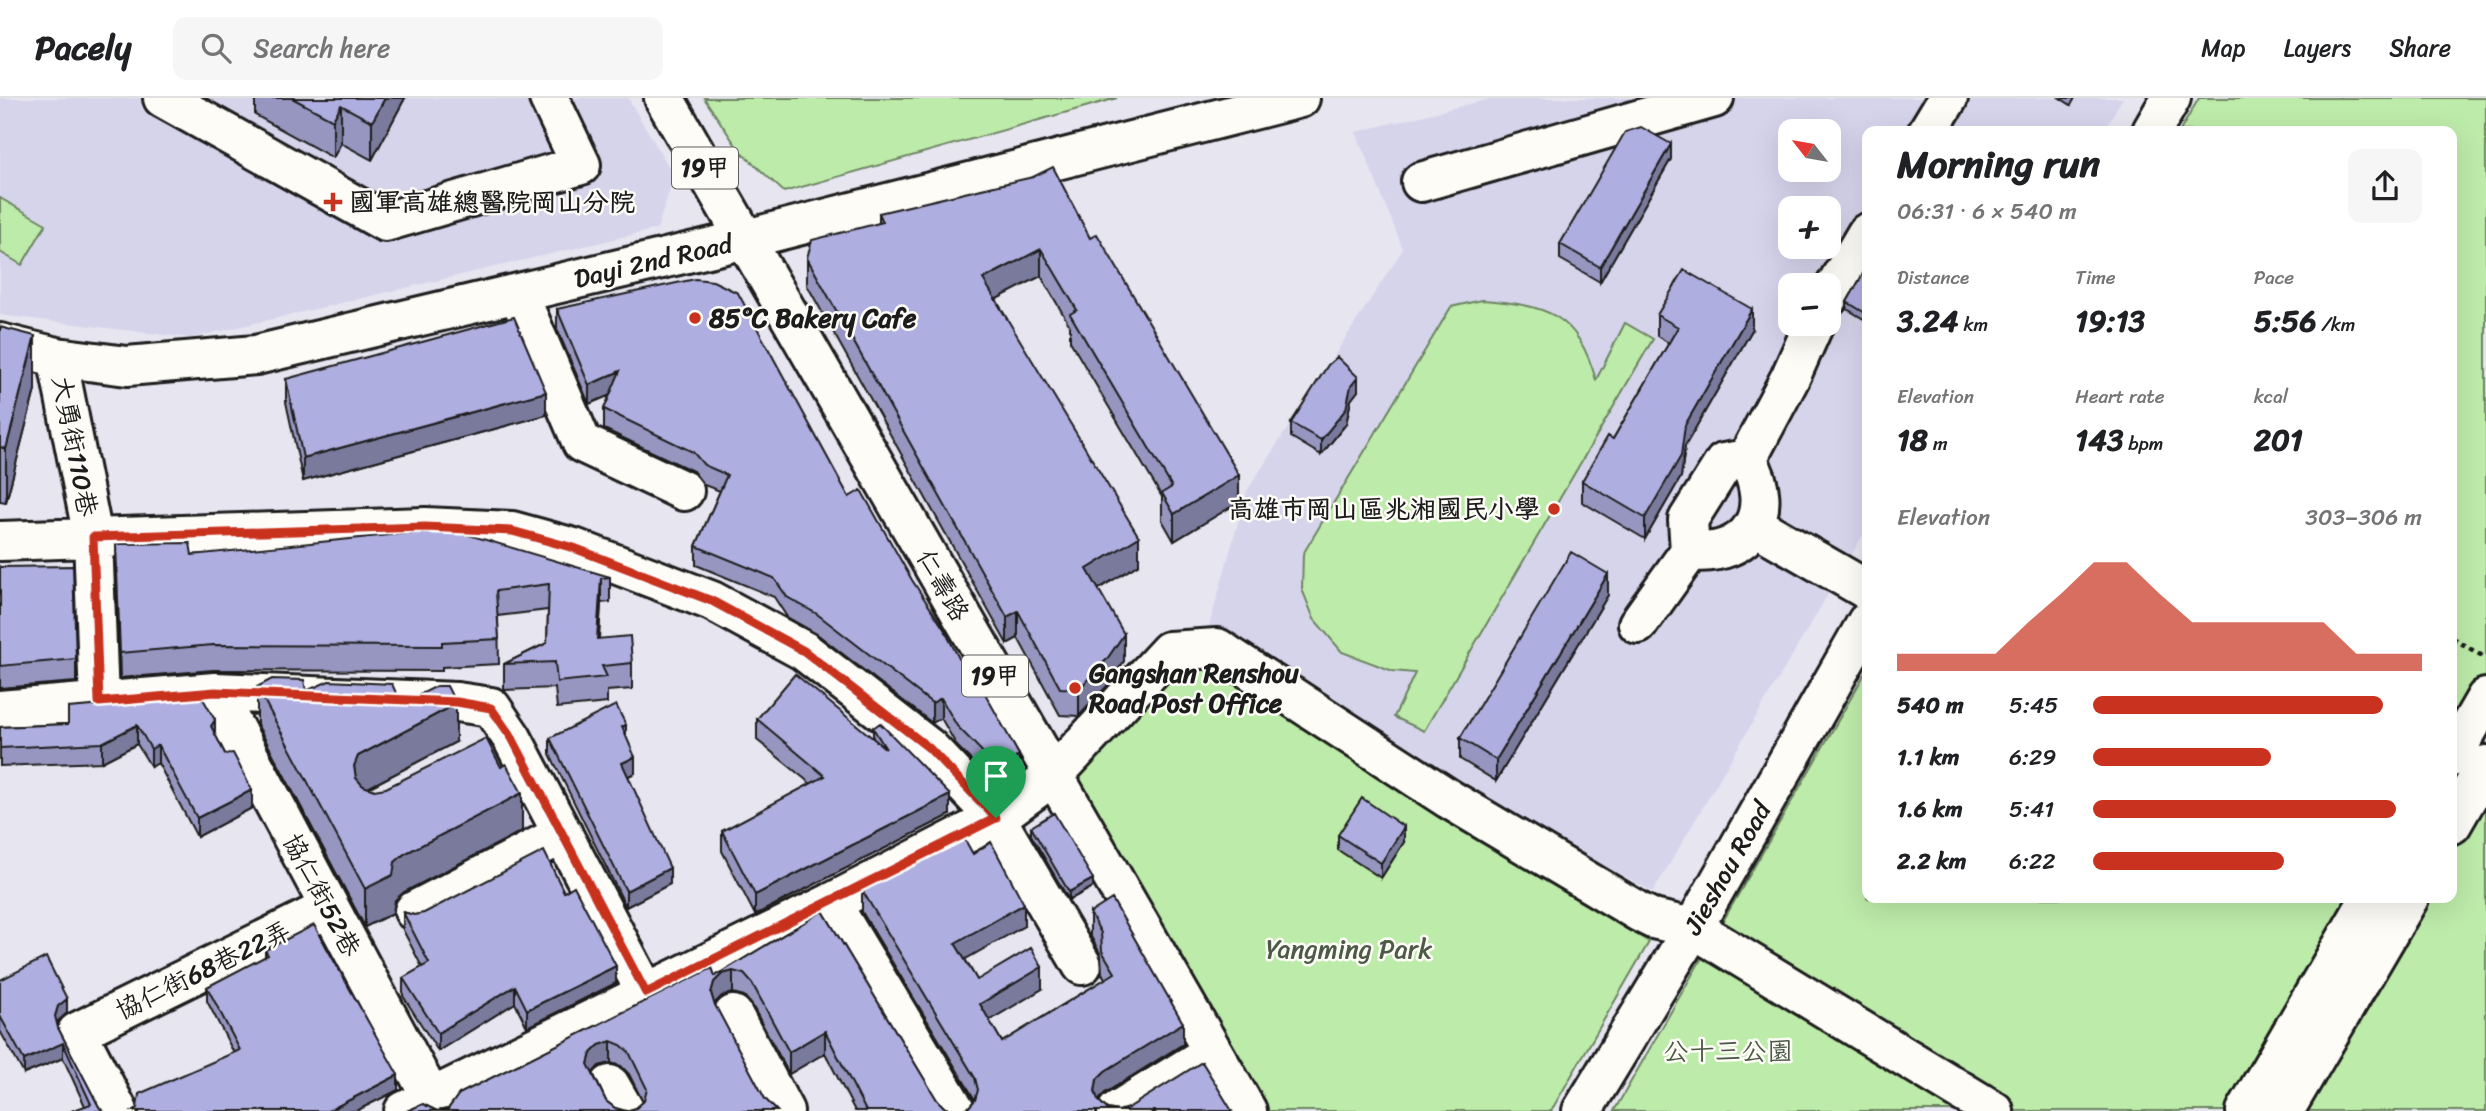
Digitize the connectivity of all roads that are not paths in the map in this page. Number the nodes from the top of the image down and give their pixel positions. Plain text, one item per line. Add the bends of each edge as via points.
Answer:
1 (163, 98) edge
2 (549, 98) edge
3 (664, 98) edge
4 (1300, 98) edge
5 (1714, 98) edge
6 (1948, 98) edge
7 (2171, 98) edge
8 (1931, 126) edge
9 (2155, 126) edge
10 (1421, 181) dead end
11 (746, 239) junction
12 (1862, 241) edge
13 (1841, 277) edge
14 (518, 293) junction
15 (1809, 336) edge
16 (0, 344) edge
17 (57, 357) junction
18 (1747, 459) junction
19 (684, 491) dead end
20 (1754, 525) junction
21 (93, 537) junction
22 (0, 541) edge
23 (1690, 551) junction
24 (1862, 587) edge
25 (1638, 624) dead end
26 (1862, 631) edge
27 (215, 692) junction
28 (2486, 698) edge
29 (99, 702) junction
30 (0, 710) edge
31 (512, 738) junction
32 (2457, 748) edge
33 (475, 756) edge
34 (2486, 765) edge
35 (1052, 777) junction
36 (2457, 815) edge
37 (996, 818) junction
38 (563, 834) junction
39 (831, 903) junction
40 (2367, 903) edge
41 (2406, 903) edge
42 (329, 908) junction
43 (414, 911) dead end
44 (1693, 928) junction
45 (1082, 965) dead end
46 (646, 993) junction
47 (733, 1015) dead end
48 (1210, 1053) junction
49 (424, 1107) edge
50 (118, 1111) edge
51 (785, 1111) edge
52 (956, 1111) edge
53 (1117, 1111) edge
54 (1247, 1111) edge
55 (1582, 1111) edge
56 (1994, 1111) edge
57 (2246, 1111) edge
58 (2284, 1111) edge

1 - 2 street via 385,222 581,165
3 - 11 street, 19甲
4 - 11 street, Dayi 2nd Road
5 - 10 street
6 - 8 street
7 - 9 street
11 - 14 street, Dayi 2nd Road
11 - 35 street, 仁壽路 / 19甲
12 - 13 street
14 - 17 street, Dayi 2nd Road via 256,355 127,366
14 - 19 street via 582,443
15 - 18 street
16 - 17 street, Dayi 2nd Road
17 - 21 street, 大勇街110巷
18 - 20 street via 1758,477 1760,497
18 - 23 street via 1724,463 1688,520
20 - 23 street via 1736,546 1709,554
20 - 24 street
21 - 22 street
21 - 29 street, 大勇街110巷
21 - 37 street via 425,527 512,531 574,548 712,601 804,651 929,748
23 - 25 street
26 - 44 street, Jieshou Road
27 - 29 street
27 - 31 street via 457,702 491,708
27 - 42 street, 協仁街52巷
28 - 32 street
29 - 30 street
31 - 33 street
31 - 38 street
34 - 36 street
35 - 37 street
35 - 44 street via 1170,651 1217,648 1449,799 1639,912
35 - 48 street, 仁壽路 / 19甲
37 - 39 street
37 - 45 street
38 - 43 street
38 - 46 street
39 - 46 street
39 - 52 street
40 - 57 street
41 - 58 street
42 - 49 street, 協仁街52巷
42 - 50 street, 協仁街68巷22弄 via 77,1032
44 - 55 street, Jieshou Road
44 - 56 street
46 - 49 street
47 - 51 street
48 - 53 street
48 - 54 street, 仁壽路 / 19甲

